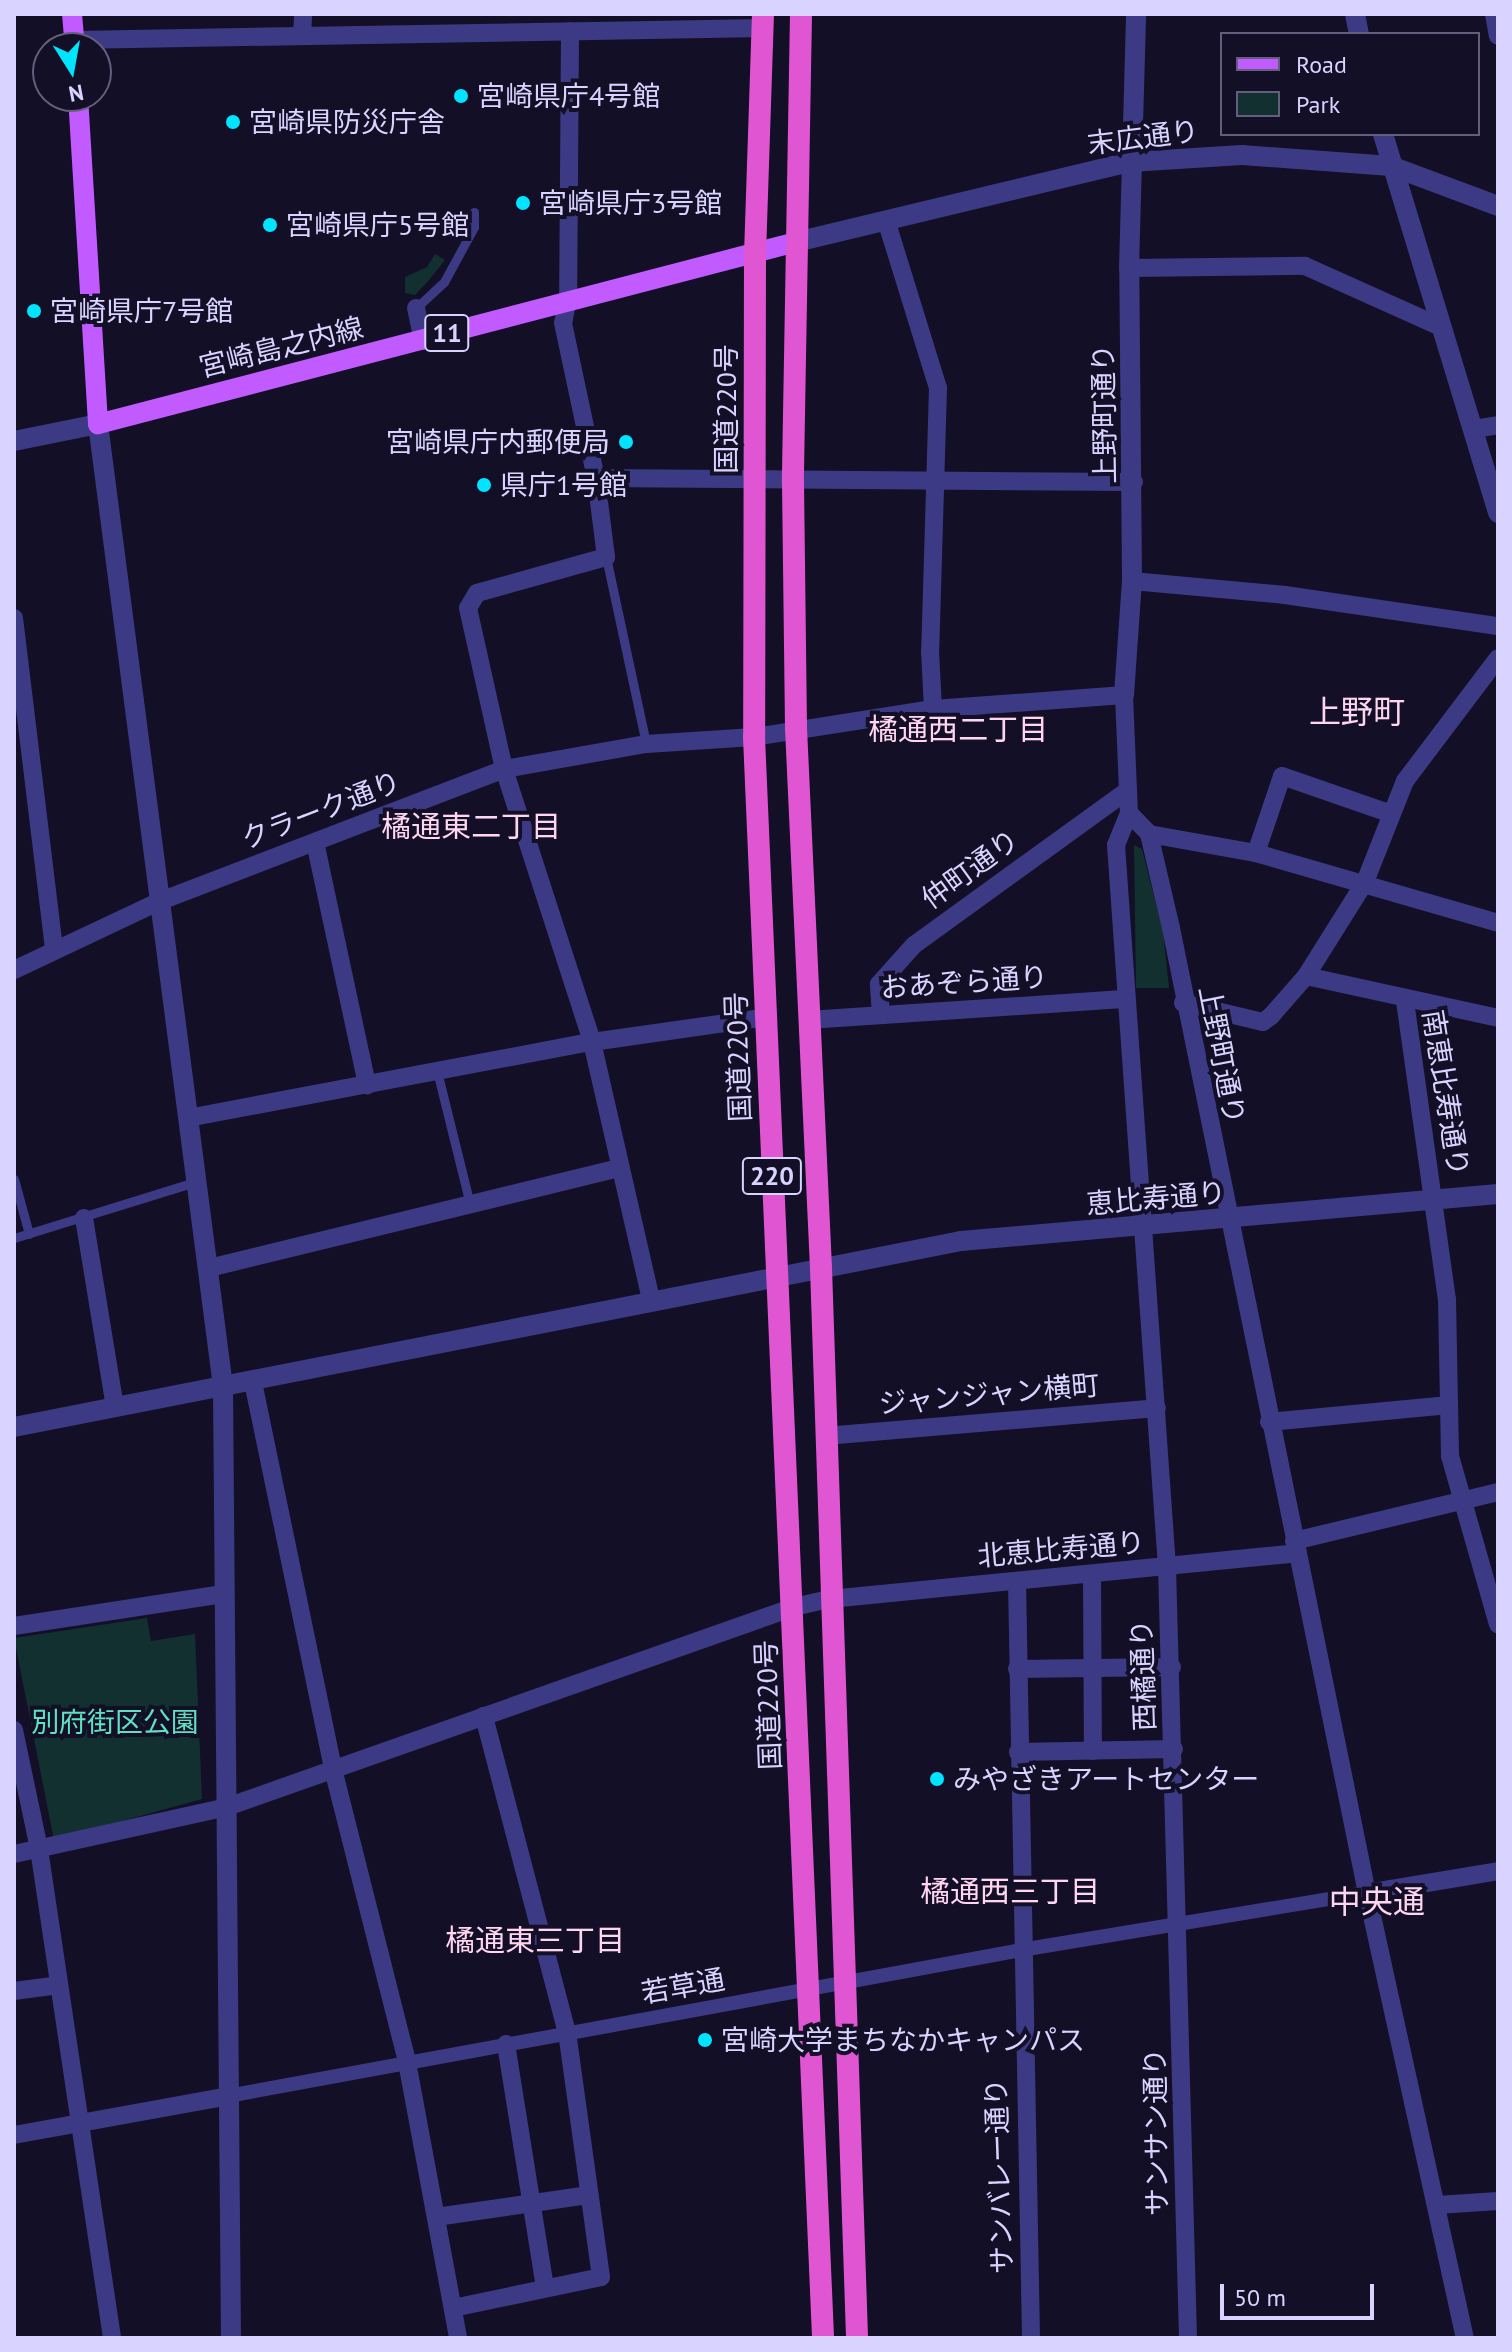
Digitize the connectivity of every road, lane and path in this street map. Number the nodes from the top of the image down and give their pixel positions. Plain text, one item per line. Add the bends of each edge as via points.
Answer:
1 (303, 14) edge
2 (801, 14) edge
3 (1136, 14) edge
4 (1494, 14) edge
5 (763, 21) edge
6 (570, 31) junction
7 (302, 36) junction
8 (1498, 36) edge
9 (112, 43) edge
10 (79, 112) edge
11 (1384, 136) edge
12 (1130, 162) junction
13 (1391, 166) junction
14 (1498, 206) edge
15 (474, 212) dead end
16 (886, 220) junction
17 (796, 242) junction
18 (755, 254) junction
19 (1129, 268) junction
20 (568, 298) junction
21 (416, 308) joint
22 (1441, 327) junction
23 (423, 341) junction
24 (98, 424) junction
25 (1498, 425) edge
26 (1474, 429) junction
27 (14, 441) edge
28 (757, 476) junction
29 (596, 478) junction
30 (793, 482) junction
31 (935, 482) junction
32 (1134, 482) junction
33 (1498, 513) edge
34 (606, 557) junction
35 (1132, 581) junction
36 (14, 618) edge
37 (1498, 626) edge
38 (1498, 658) edge
39 (1124, 695) junction
40 (933, 709) junction
41 (796, 728) junction
42 (754, 737) junction
43 (646, 744) junction
44 (504, 769) junction
45 (1128, 790) junction
46 (1129, 813) junction
47 (1389, 813) junction
48 (1149, 834) junction
49 (315, 842) junction
50 (1256, 853) junction
51 (1365, 882) junction
52 (158, 902) junction
53 (1498, 923) edge
54 (54, 950) junction
55 (14, 970) edge
56 (1306, 976) junction
57 (1123, 999) junction
58 (1405, 1001) junction
59 (1183, 1003) junction
60 (881, 1015) junction
61 (768, 1017) junction
62 (1498, 1018) edge
63 (808, 1020) junction
64 (592, 1042) junction
65 (437, 1071) junction
66 (367, 1085) junction
67 (188, 1118) junction
68 (620, 1168) junction
69 (14, 1179) edge
70 (198, 1181) junction
71 (1498, 1194) edge
72 (1434, 1200) junction
73 (470, 1204) junction
74 (84, 1218) junction
75 (1227, 1221) junction
76 (1145, 1229) junction
77 (29, 1234) junction
78 (14, 1238) edge
79 (209, 1268) junction
80 (821, 1268) junction
81 (774, 1276) junction
82 (651, 1300) junction
83 (253, 1382) junction
84 (223, 1387) junction
85 (1449, 1405) junction
86 (115, 1407) junction
87 (1157, 1408) junction
88 (1269, 1422) junction
89 (14, 1427) edge
90 (825, 1436) junction
91 (1498, 1492) edge
92 (1459, 1501) junction
93 (1295, 1547) junction
94 (1167, 1567) junction
95 (1092, 1574) junction
96 (1017, 1581) junction
97 (222, 1594) junction
98 (830, 1599) junction
99 (794, 1607) junction
100 (1498, 1624) edge
101 (14, 1626) edge
102 (1172, 1667) junction
103 (1091, 1668) junction
104 (1017, 1669) junction
105 (484, 1716) junction
106 (14, 1730) edge
107 (1174, 1749) junction
108 (1093, 1751) junction
109 (1018, 1752) junction
110 (333, 1769) junction
111 (224, 1808) junction
112 (39, 1849) junction
113 (14, 1854) edge
114 (1498, 1871) edge
115 (1367, 1893) junction
116 (1180, 1924) junction
117 (1021, 1950) junction
118 (59, 1985) junction
119 (843, 1985) junction
120 (808, 1990) junction
121 (14, 1991) edge
122 (567, 2033) junction
123 (506, 2044) junction
124 (407, 2062) junction
125 (228, 2096) junction
126 (79, 2123) junction
127 (14, 2135) edge
128 (589, 2195) junction
129 (1498, 2201) edge
130 (533, 2204) junction
131 (1437, 2205) junction
132 (436, 2217) junction
133 (545, 2288) junction
134 (453, 2308) junction
135 (112, 2338) edge
136 (231, 2338) edge
137 (458, 2338) edge
138 (823, 2338) edge
139 (857, 2338) edge
140 (1031, 2338) edge
141 (1188, 2338) edge
142 (1465, 2338) edge

1 - 7 street
2 - 17 highway, 220
3 - 12 street, 上野町通り
4 - 8 street
5 - 6 street
5 - 18 highway, 国道220号 / 220
6 - 7 street
6 - 20 street
7 - 9 street
10 - 24 main road
11 - 13 street
12 - 13 street, 末広通り via 1242,155
12 - 16 street, 末広通り
12 - 19 street, 上野町通り
13 - 14 street, 末広通り
13 - 22 street
15 - 21 lane via 474,227 444,282
16 - 17 street, 末広通り
16 - 31 street via 938,388
17 - 18 main road, 宮崎島之内線 / 11
17 - 30 highway, 220
18 - 20 main road, 宮崎島之内線 / 11
18 - 28 highway, 国道220号 / 220
19 - 22 street via 1305,266
19 - 32 street, 上野町通り
20 - 23 main road, 宮崎島之内線 / 11
20 - 29 street via 563,323
21 - 23 street
22 - 26 street
23 - 24 main road, 宮崎島之内線 / 11
24 - 27 street
24 - 52 street
25 - 26 street
26 - 33 street
28 - 29 street
28 - 30 street
28 - 42 highway, 国道220号 / 220
29 - 34 street
30 - 31 street
30 - 41 highway, 220
31 - 32 street
31 - 40 street
32 - 35 street, 上野町通り
34 - 43 lane
34 - 44 street via 477,593 469,600
35 - 37 street via 1285,595
35 - 39 street, 上野町通り
36 - 54 street
38 - 47 street via 1405,781
39 - 40 street, クラーク通り
39 - 45 street, 上野町通り
40 - 41 street, クラーク通り
41 - 42 street, クラーク通り
41 - 63 highway, 220
42 - 43 street, クラーク通り
42 - 61 highway, 国道220号 / 220
43 - 44 street, クラーク通り
44 - 49 street, クラーク通り
44 - 64 street
45 - 46 street, 上野町通り
45 - 60 street, 仲町通り via 914,945 879,984
46 - 48 street
46 - 57 street, 上野町通り via 1116,845
47 - 50 street via 1282,776
47 - 51 street
48 - 50 street
48 - 59 street, 上野町通り
49 - 52 street, クラーク通り
49 - 66 street
50 - 51 street
51 - 53 street
51 - 56 street
52 - 54 street, クラーク通り
52 - 67 street
54 - 55 street, クラーク通り
56 - 58 street, 南恵比寿通り
56 - 59 street via 1263,1022
57 - 60 street, おあぞら通り
57 - 76 street, 上野町通り
58 - 62 street
58 - 72 street, 南恵比寿通り
59 - 75 street, 上野町通り
60 - 63 street, おあぞら通り
61 - 64 street
61 - 81 highway, 国道220号 / 220
63 - 80 highway, 220
64 - 65 street
64 - 68 street
65 - 66 street
65 - 73 lane
66 - 67 street
67 - 70 street
68 - 73 street
68 - 82 street
69 - 77 lane
70 - 74 lane
70 - 79 street
71 - 72 street, 恵比寿通り
72 - 75 street, 恵比寿通り
72 - 85 street, 南恵比寿通り via 1447,1299
73 - 79 street
74 - 77 lane
74 - 86 street
75 - 76 street, 恵比寿通り
75 - 88 street, 上野町通り
76 - 80 street, 恵比寿通り via 961,1241
76 - 87 street, 上野町通り
77 - 78 lane
79 - 84 street
80 - 81 street, 恵比寿通り
80 - 90 highway, 220
81 - 82 street, 恵比寿通り
81 - 99 highway, 国道220号 / 220
82 - 83 street, 恵比寿通り
83 - 84 street, 恵比寿通り
83 - 110 street
84 - 86 street, 恵比寿通り
84 - 97 street
85 - 88 street
85 - 92 street, 南恵比寿通り via 1450,1456
86 - 89 street, 恵比寿通り
87 - 90 street, ジャンジャン横町
87 - 94 street, 西橘通り
88 - 93 street, 上野町通り
90 - 98 highway, 220
91 - 92 street, 北恵比寿通り
92 - 93 street, 北恵比寿通り
92 - 100 street, 南恵比寿通り
93 - 94 street, 北恵比寿通り
93 - 115 street, 上野町通り
94 - 95 street, 北恵比寿通り
94 - 102 street, 西橘通り
95 - 96 street, 北恵比寿通り
95 - 103 street
96 - 98 street, 北恵比寿通り
96 - 104 street, サンバレー通り
97 - 101 street
97 - 111 street
98 - 99 street, 北恵比寿通り
98 - 119 highway, 220
99 - 105 street, 北恵比寿通り
99 - 120 highway, 国道220号 / 220
102 - 103 street
102 - 107 street, 西橘通り
103 - 104 street
103 - 108 street
104 - 109 street, サンバレー通り
105 - 110 street, 北恵比寿通り
105 - 122 street
106 - 112 street
107 - 108 street
107 - 116 street, 西橘通り
108 - 109 street
109 - 117 street, サンバレー通り
110 - 111 street, 北恵比寿通り
110 - 124 street
111 - 112 street, 北恵比寿通り
111 - 125 street
112 - 113 street, 北恵比寿通り
112 - 118 street
114 - 115 street
115 - 116 street, 若草通
115 - 131 street, 上野町通り
116 - 117 street, 若草通
116 - 141 street, サンサン通り
117 - 119 street, 若草通
117 - 140 street, サンバレー通り
118 - 121 street
118 - 126 street
119 - 120 street, 若草通
119 - 139 highway, 220
120 - 122 street, 若草通
120 - 138 highway, 国道220号 / 220
122 - 123 street, 若草通
122 - 128 street
123 - 124 street, 若草通
123 - 130 street
124 - 125 street, 若草通
124 - 132 street
125 - 126 street
125 - 136 street
126 - 127 street
126 - 135 street
128 - 130 street
128 - 133 street via 601,2277
129 - 131 street
130 - 132 street
130 - 133 street
131 - 142 street, 上野町通り
132 - 134 street
133 - 134 street
134 - 137 street

